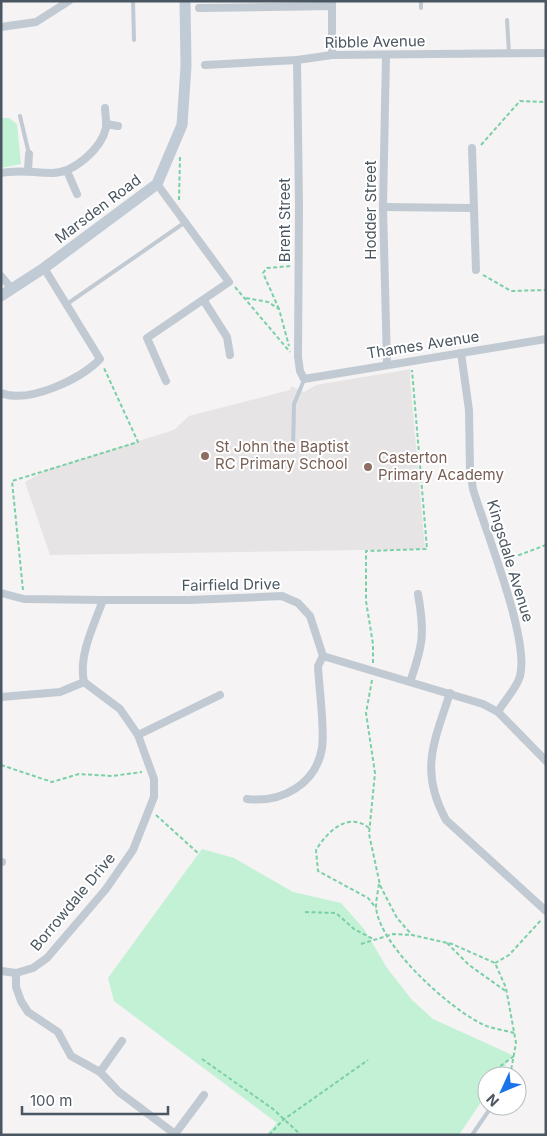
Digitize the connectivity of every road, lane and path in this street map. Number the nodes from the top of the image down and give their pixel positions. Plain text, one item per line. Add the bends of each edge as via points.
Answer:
1 (69, 1) edge
2 (133, 1) edge
3 (185, 1) edge
4 (421, 1) edge
5 (215, 4) edge
6 (332, 4) edge
7 (199, 8) dead end
8 (421, 8) dead end
9 (507, 20) dead end
10 (1, 27) edge
11 (134, 40) dead end
12 (509, 53) junction
13 (546, 53) edge
14 (332, 55) junction
15 (386, 56) junction
16 (297, 60) junction
17 (205, 65) dead end
18 (546, 102) edge
19 (105, 108) dead end
20 (20, 116) dead end
21 (106, 124) junction
22 (118, 126) dead end
23 (483, 144) dead end
24 (472, 148) dead end
25 (29, 154) joint
26 (180, 155) dead end
27 (28, 170) junction
28 (68, 171) junction
29 (1, 173) edge
30 (157, 184) junction
31 (77, 194) dead end
32 (383, 207) junction
33 (472, 208) junction
34 (178, 214) junction
35 (184, 223) junction
36 (299, 266) junction
37 (44, 268) junction
38 (476, 270) joint
39 (1, 276) edge
40 (230, 282) junction
41 (12, 289) junction
42 (546, 290) edge
43 (1, 296) edge
44 (246, 298) junction
45 (204, 301) junction
46 (66, 304) junction
47 (279, 309) junction
48 (546, 339) edge
49 (291, 353) junction
50 (461, 353) junction
51 (230, 355) dead end
52 (100, 359) junction
53 (411, 360) junction
54 (299, 362) junction
55 (387, 364) junction
56 (304, 379) junction
57 (166, 381) dead end
58 (1, 393) edge
59 (293, 450) dead end
60 (546, 545) edge
61 (497, 564) junction
62 (1, 593) edge
63 (418, 594) dead end
64 (24, 599) junction
65 (103, 600) junction
66 (323, 656) junction
67 (373, 671) junction
68 (84, 682) junction
69 (410, 682) junction
70 (450, 693) junction
71 (220, 695) dead end
72 (1, 698) edge
73 (498, 712) junction
74 (138, 735) junction
75 (546, 761) edge
76 (1, 765) edge
77 (152, 771) junction
78 (247, 799) dead end
79 (148, 811) junction
80 (369, 828) junction
81 (199, 854) dead end
82 (380, 881) junction
83 (377, 910) junction
84 (546, 911) edge
85 (305, 912) dead end
86 (546, 915) edge
87 (387, 935) junction
88 (412, 935) junction
89 (373, 939) junction
90 (446, 943) junction
91 (361, 944) dead end
92 (495, 963) junction
93 (1, 971) edge
94 (16, 973) junction
95 (507, 992) junction
96 (514, 1033) junction
97 (122, 1041) dead end
98 (514, 1056) junction
99 (202, 1059) dead end
100 (368, 1060) dead end
101 (500, 1066) edge
102 (512, 1066) edge
103 (100, 1072) junction
104 (204, 1095) dead end
105 (485, 1116) edge
106 (283, 1120) junction
107 (175, 1134) edge
108 (269, 1135) edge
109 (301, 1135) edge
110 (472, 1135) edge

1 - 10 street via 36,22
2 - 11 lane
3 - 30 street, Marsden Road via 186,66 182,125
4 - 8 lane
5 - 6 street
5 - 7 street
6 - 14 street
9 - 12 lane
12 - 13 street, Ribble Avenue
12 - 15 street, Ribble Avenue
14 - 15 street, Ribble Avenue
14 - 16 street, Ribble Avenue
15 - 32 street, Hodder Street
16 - 17 street, Ribble Avenue
16 - 36 street, Brent Street
18 - 23 path via 520,101
19 - 21 street
20 - 25 lane
21 - 22 street
21 - 28 street via 94,149
24 - 33 street
25 - 27 street
26 - 34 path
27 - 28 street
27 - 29 street
28 - 31 street
30 - 34 street
30 - 37 street, Marsden Road
32 - 33 street
32 - 55 street, Hodder Street
33 - 38 street
34 - 35 street
35 - 40 street
35 - 46 lane
36 - 47 path via 278,265 267,268 263,273
36 - 54 street, Brent Street
37 - 41 street, Marsden Road
37 - 46 street
38 - 42 path via 511,291
39 - 41 street
40 - 44 path
40 - 45 street
41 - 43 street, Marsden Road
44 - 47 path via 268,302
44 - 49 path
45 - 51 street via 227,337
45 - 57 street via 147,338
46 - 52 street
47 - 49 path
48 - 50 street, Thames Avenue
49 - 54 path
50 - 53 street, Thames Avenue
50 - 61 street, Kingsdale Avenue via 469,410 473,489
52 - 58 street via 93,367 56,387 26,396
52 - 64 path via 138,442 12,481
53 - 55 street, Thames Avenue
53 - 67 path via 427,549 366,551 366,601 373,644
54 - 56 street, Brent Street
55 - 56 street, Thames Avenue
56 - 59 lane via 294,404
60 - 61 path
61 - 73 street, Kingsdale Avenue via 521,651 520,677
62 - 64 street, Fairfield Drive
63 - 69 street via 423,633
64 - 65 street, Fairfield Drive
65 - 66 street, Fairfield Drive via 282,596 298,603 310,616
65 - 68 street via 81,671
66 - 67 street
66 - 78 street via 318,666 322,748 315,768 299,788 280,797 263,801
67 - 69 street
67 - 80 path via 366,713 376,773
68 - 72 street via 60,692
68 - 74 street, Borrowdale Drive via 120,709
69 - 70 street
70 - 73 street
70 - 84 street via 437,734 430,778 436,802 446,820
71 - 74 street
73 - 75 street
74 - 77 street, Borrowdale Drive
76 - 77 path via 52,782 79,774 112,776
77 - 79 street, Borrowdale Drive via 154,797
79 - 81 path
79 - 94 street, Borrowdale Drive via 133,850 106,889 47,958 33,968
80 - 82 path
80 - 83 path via 363,823 348,822 327,833 316,850 318,871 368,898
82 - 83 path
82 - 88 path via 397,918
83 - 87 path
85 - 89 path via 336,914
86 - 92 path via 509,955
87 - 88 path
87 - 89 path
87 - 96 path via 412,969 449,1003 485,1025
88 - 90 path
89 - 91 path
90 - 92 path
90 - 95 path via 469,965
92 - 95 path
93 - 94 street, Borrowdale Drive
94 - 103 street via 16,987 28,1012 58,1032 71,1056
95 - 96 path
96 - 98 path
97 - 103 street
98 - 101 path
98 - 102 path
99 - 106 path via 273,1109
100 - 106 path
103 - 107 street via 119,1092
104 - 107 street
105 - 110 lane
106 - 108 path
106 - 109 path

